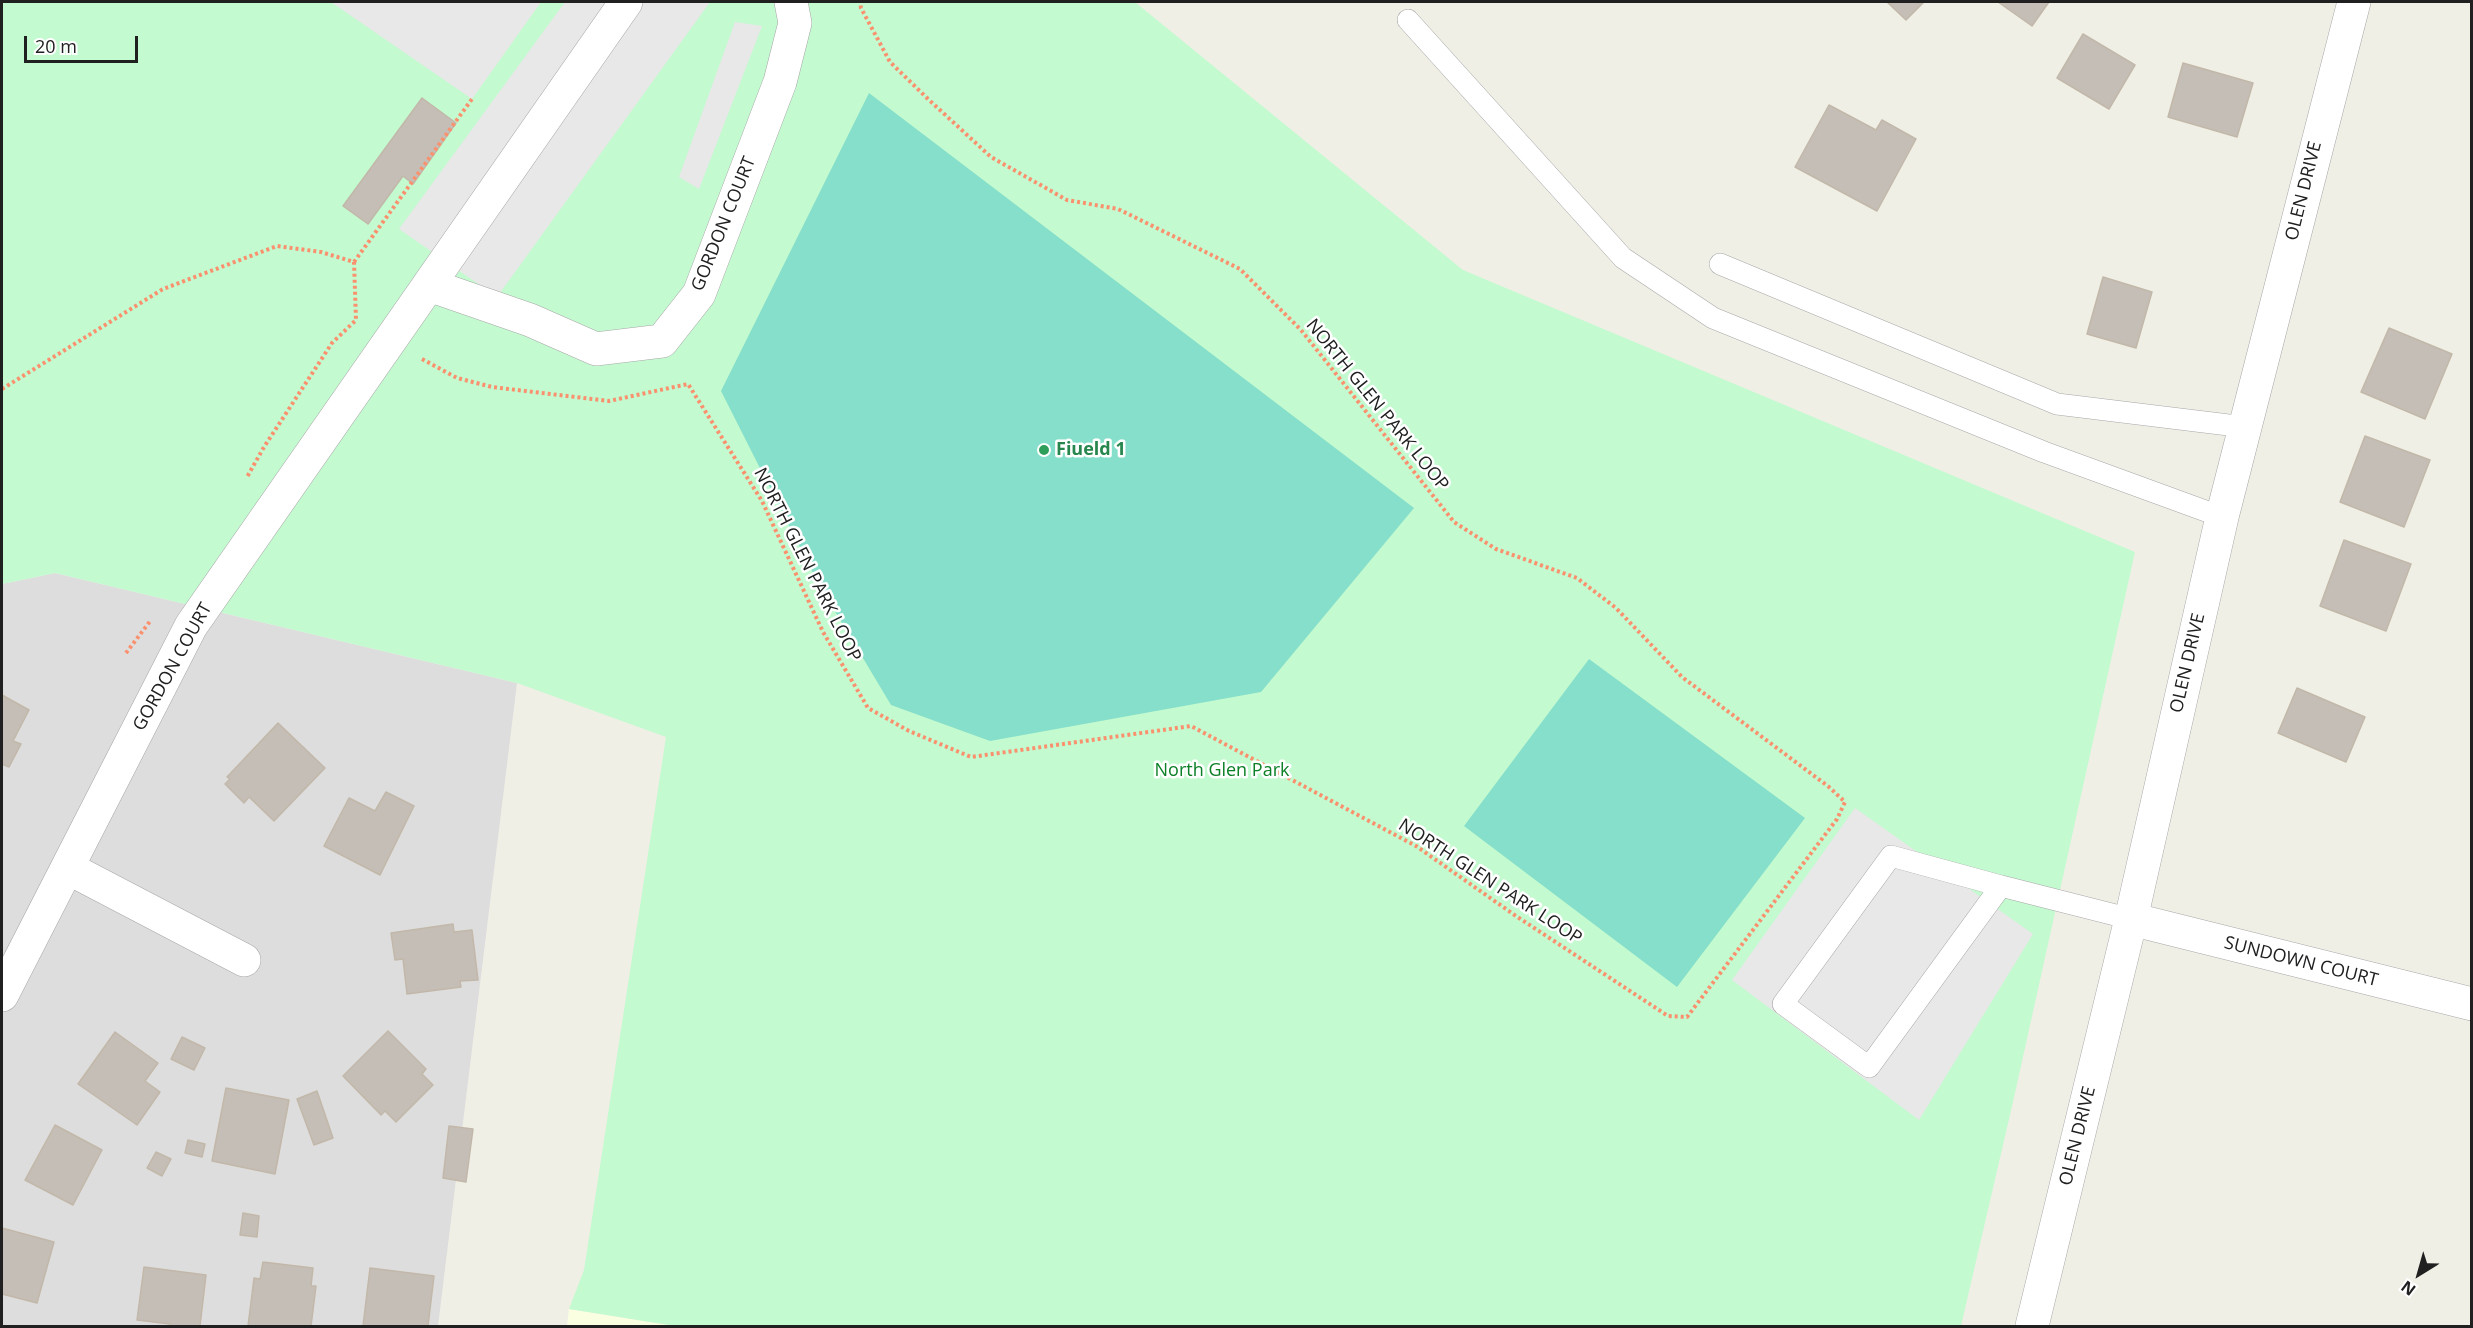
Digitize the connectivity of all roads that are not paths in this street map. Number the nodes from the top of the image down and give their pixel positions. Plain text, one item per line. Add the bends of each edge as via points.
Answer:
1 (626, 2) edge
2 (791, 2) edge
3 (2354, 2) edge
4 (1408, 20) dead end
5 (1720, 264) dead end
6 (429, 285) junction
7 (2245, 427) junction
8 (2222, 517) junction
9 (69, 868) junction
10 (2001, 886) junction
11 (2131, 919) junction
12 (244, 960) dead end
13 (2, 995) edge
14 (2472, 1004) edge
15 (2032, 1326) edge

1 - 6 street, GORDON COURT
2 - 6 street, GORDON COURT via 795,23 780,82 763,127 699,294 662,341 596,349 530,320
3 - 7 street, OLEN DRIVE
4 - 8 lane via 1623,258 1713,318 2044,452
5 - 7 lane via 2057,404
6 - 9 street, GORDON COURT via 191,626
7 - 8 street, OLEN DRIVE
8 - 11 street, OLEN DRIVE
9 - 12 street
9 - 13 street, GORDON COURT
10 - 10 lane via 1869,1067 1783,1004 1891,856
10 - 11 lane
11 - 14 street, SUNDOWN COURT
11 - 15 street, OLEN DRIVE

